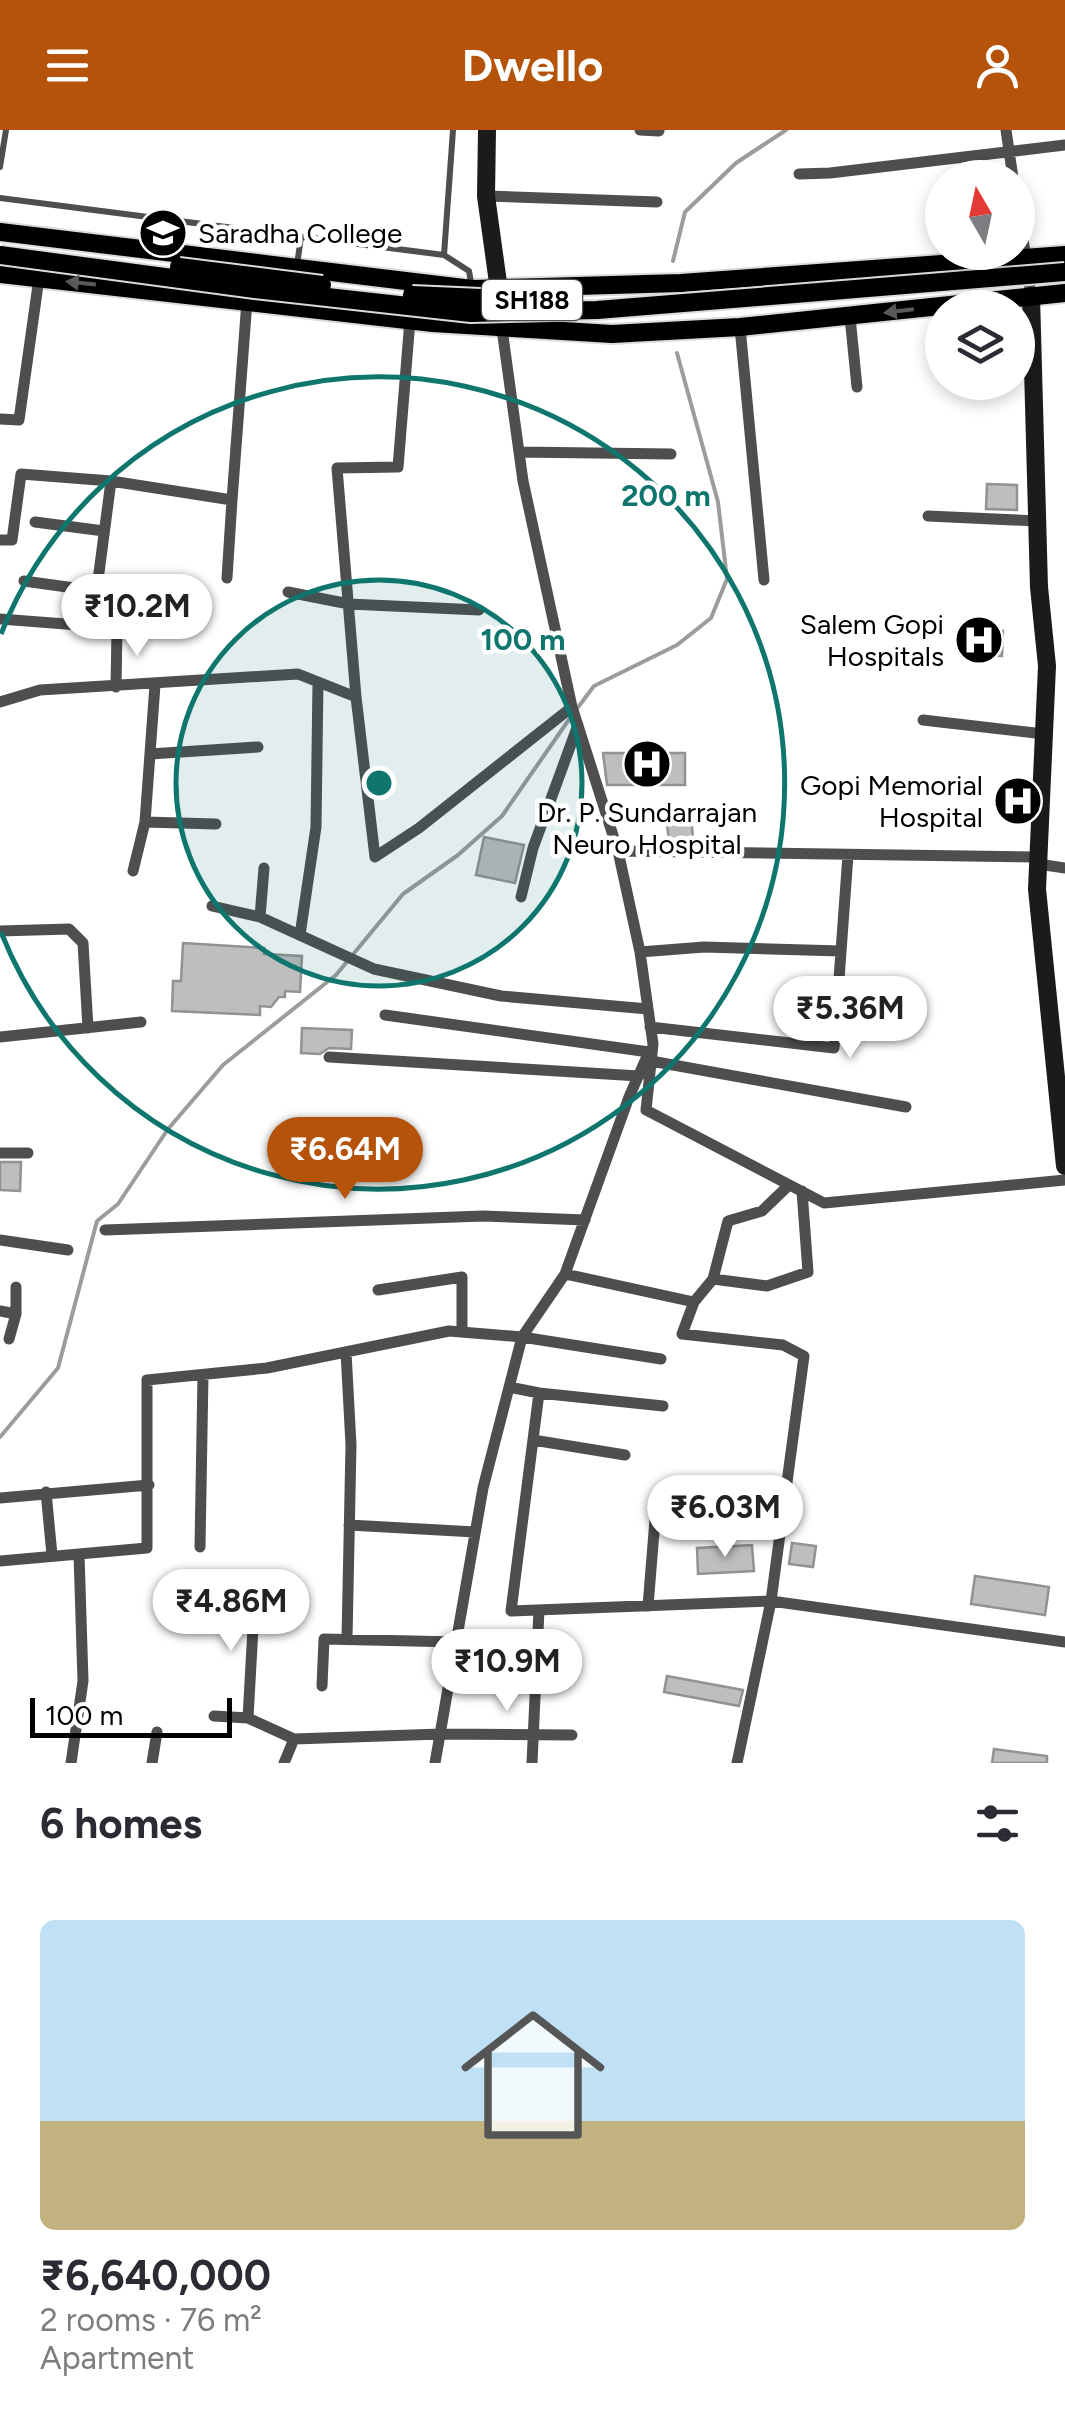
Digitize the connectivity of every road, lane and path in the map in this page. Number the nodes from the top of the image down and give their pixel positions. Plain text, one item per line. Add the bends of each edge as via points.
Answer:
1 (6, 130) edge
2 (453, 130) edge
3 (487, 130) edge
4 (640, 130) edge
5 (1006, 130) edge
6 (659, 131) edge
7 (1065, 145) edge
8 (1010, 153) junction
9 (1011, 160) edge
10 (0, 167) edge
11 (800, 174) dead end
12 (486, 196) junction
13 (0, 198) edge
14 (657, 202) dead end
15 (0, 232) edge
16 (301, 237) junction
17 (0, 246) edge
18 (0, 254) edge
19 (444, 255) junction
20 (1035, 259) edge
21 (1065, 259) edge
22 (925, 266) edge
23 (296, 268) junction
24 (1065, 272) edge
25 (0, 274) edge
26 (39, 278) junction
27 (472, 289) junction
28 (498, 290) junction
29 (1065, 292) edge
30 (1035, 296) edge
31 (247, 302) junction
32 (925, 308) edge
33 (850, 317) junction
34 (410, 320) junction
35 (740, 327) junction
36 (502, 329) junction
37 (857, 388) dead end
38 (1034, 400) edge
39 (0, 419) edge
40 (519, 452) junction
41 (671, 454) dead end
42 (111, 481) junction
43 (232, 500) junction
44 (928, 516) dead end
45 (1037, 521) junction
46 (36, 522) dead end
47 (104, 531) junction
48 (0, 540) edge
49 (227, 578) dead end
50 (764, 580) dead end
51 (24, 581) dead end
52 (96, 591) junction
53 (288, 592) dead end
54 (348, 604) junction
55 (479, 610) dead end
56 (0, 619) edge
57 (117, 629) dead end
58 (318, 682) junction
59 (155, 685) junction
60 (116, 687) junction
61 (356, 697) junction
62 (0, 702) edge
63 (575, 715) junction
64 (923, 720) dead end
65 (1044, 734) junction
66 (258, 747) dead end
67 (150, 754) junction
68 (146, 822) junction
69 (216, 824) dead end
70 (618, 850) junction
71 (848, 855) junction
72 (1038, 861) junction
73 (264, 868) dead end
74 (1065, 868) edge
75 (132, 871) dead end
76 (521, 897) dead end
77 (212, 906) dead end
78 (260, 917) junction
79 (0, 930) edge
80 (300, 934) junction
81 (841, 950) junction
82 (640, 952) junction
83 (648, 1009) junction
84 (385, 1015) dead end
85 (141, 1022) dead end
86 (650, 1027) junction
87 (88, 1028) junction
88 (0, 1037) edge
89 (651, 1052) junction
90 (329, 1057) dead end
91 (639, 1076) junction
92 (906, 1108) dead end
93 (0, 1153) edge
94 (28, 1153) dead end
95 (1065, 1166) edge
96 (1065, 1180) edge
97 (789, 1185) junction
98 (802, 1191) junction
99 (585, 1220) junction
100 (104, 1230) dead end
101 (0, 1240) edge
102 (68, 1250) dead end
103 (565, 1274) junction
104 (712, 1279) junction
105 (16, 1286) dead end
106 (378, 1290) dead end
107 (694, 1302) junction
108 (0, 1311) edge
109 (16, 1314) junction
110 (462, 1332) junction
111 (522, 1336) junction
112 (8, 1339) dead end
113 (346, 1352) junction
114 (661, 1360) dead end
115 (204, 1375) junction
116 (509, 1387) junction
117 (538, 1394) junction
118 (663, 1406) dead end
119 (533, 1440) junction
120 (625, 1455) dead end
121 (149, 1486) junction
122 (46, 1492) junction
123 (657, 1496) dead end
124 (0, 1498) edge
125 (349, 1526) junction
126 (476, 1532) junction
127 (200, 1548) dead end
128 (79, 1554) junction
129 (52, 1555) junction
130 (0, 1561) edge
131 (255, 1592) dead end
132 (771, 1601) junction
133 (648, 1606) junction
134 (539, 1610) junction
135 (347, 1640) junction
136 (457, 1642) junction
137 (1065, 1642) edge
138 (322, 1686) dead end
139 (214, 1716) dead end
140 (248, 1718) junction
141 (158, 1732) dead end
142 (441, 1734) junction
143 (535, 1735) junction
144 (572, 1736) dead end
145 (294, 1739) junction
146 (71, 1763) edge
147 (152, 1763) edge
148 (284, 1763) edge
149 (435, 1763) edge
150 (532, 1763) edge
151 (737, 1763) edge

1 - 10 lane
2 - 19 lane
3 - 12 street
4 - 6 street
5 - 8 street
7 - 8 street
8 - 9 street
8 - 11 street
12 - 14 street
12 - 28 street
13 - 16 lane
15 - 23 main road
16 - 19 lane
16 - 23 lane
17 - 21 main road, SH188, bridge via 410,296 511,300 734,293
18 - 24 main road, bridge via 471,313 597,310
19 - 27 lane via 469,271
20 - 21 main road, SH188
22 - 28 main road, SH188
23 - 27 main road, SH188
25 - 26 main road
31 -> 26 main road
26 - 39 street via 20,420
27 - 28 main road, SH188
28 - 36 main road
29 - 30 main road, SH188
31 - 34 main road, SH188
31 - 43 street
32 -> 33 main road, SH188
33 - 35 main road, SH188
33 - 37 street
34 - 36 main road, SH188
34 - 54 street via 398,467 338,468
35 - 36 main road, SH188 via 612,334
35 - 50 street
36 - 40 street
38 - 45 street
40 - 41 street
40 - 63 street
42 - 43 street
42 - 47 street
42 - 48 street via 22,474 12,540
43 - 49 street
44 - 45 street
45 - 65 street via 1047,666
46 - 47 street
47 - 52 street
51 - 52 street
52 - 56 street via 92,626
53 - 54 street
54 - 55 street
54 - 61 street
57 - 60 street
58 - 59 street via 298,674
58 - 61 street
58 - 80 street via 316,827
59 - 60 street
59 - 67 street
60 - 62 street via 40,690
61 - 63 street via 375,856
63 - 70 street
63 - 76 street
64 - 65 street
65 - 72 street
66 - 67 street
67 - 68 street
68 - 69 street
68 - 75 street
70 - 71 street
70 - 82 street
71 - 72 street
71 - 81 street
72 - 74 street
72 - 95 street
73 - 78 street
77 - 78 street
78 - 80 street
79 - 87 street via 68,929 83,943
80 - 83 street via 374,969 501,996
81 - 82 street
81 - 86 street via 834,1048
82 - 83 street
83 - 86 street
84 - 89 street
85 - 87 street
86 - 89 street
87 - 88 street
89 - 91 street
89 - 92 street
89 - 97 street via 646,1110
90 - 91 street
91 - 99 street
93 - 94 street
96 - 98 street via 824,1203
97 - 98 street
97 - 104 street via 762,1212 728,1221
98 - 104 street via 808,1272 767,1286
99 - 100 street via 483,1216
99 - 103 street
101 - 102 street
103 - 107 street
103 - 111 street
104 - 107 street
105 - 109 street
106 - 110 street via 462,1277
107 - 132 street via 682,1334 783,1345 804,1356
108 - 109 street
109 - 112 street
110 - 111 street
110 - 113 street
111 - 114 street
111 - 116 street
113 - 115 street
113 - 125 street
115 - 121 street via 148,1380
115 - 127 street
116 - 117 street
116 - 126 street
117 - 118 street
117 - 119 street
119 - 120 street
119 - 134 street via 512,1611
121 - 122 street
121 - 128 street via 146,1548
122 - 124 street
122 - 129 street
123 - 133 street
125 - 126 street
125 - 135 street
126 - 136 street
128 - 129 street
128 - 146 street via 83,1682
129 - 130 street
131 - 140 street
132 - 133 street
132 - 137 street
132 - 151 street
133 - 134 street
134 - 143 street
135 - 136 street
135 - 138 street via 324,1639
136 - 142 street
139 - 140 street
140 - 145 street
141 - 147 street
142 - 143 street
142 - 145 street
142 - 149 street
143 - 144 street
143 - 150 street
145 - 148 street

